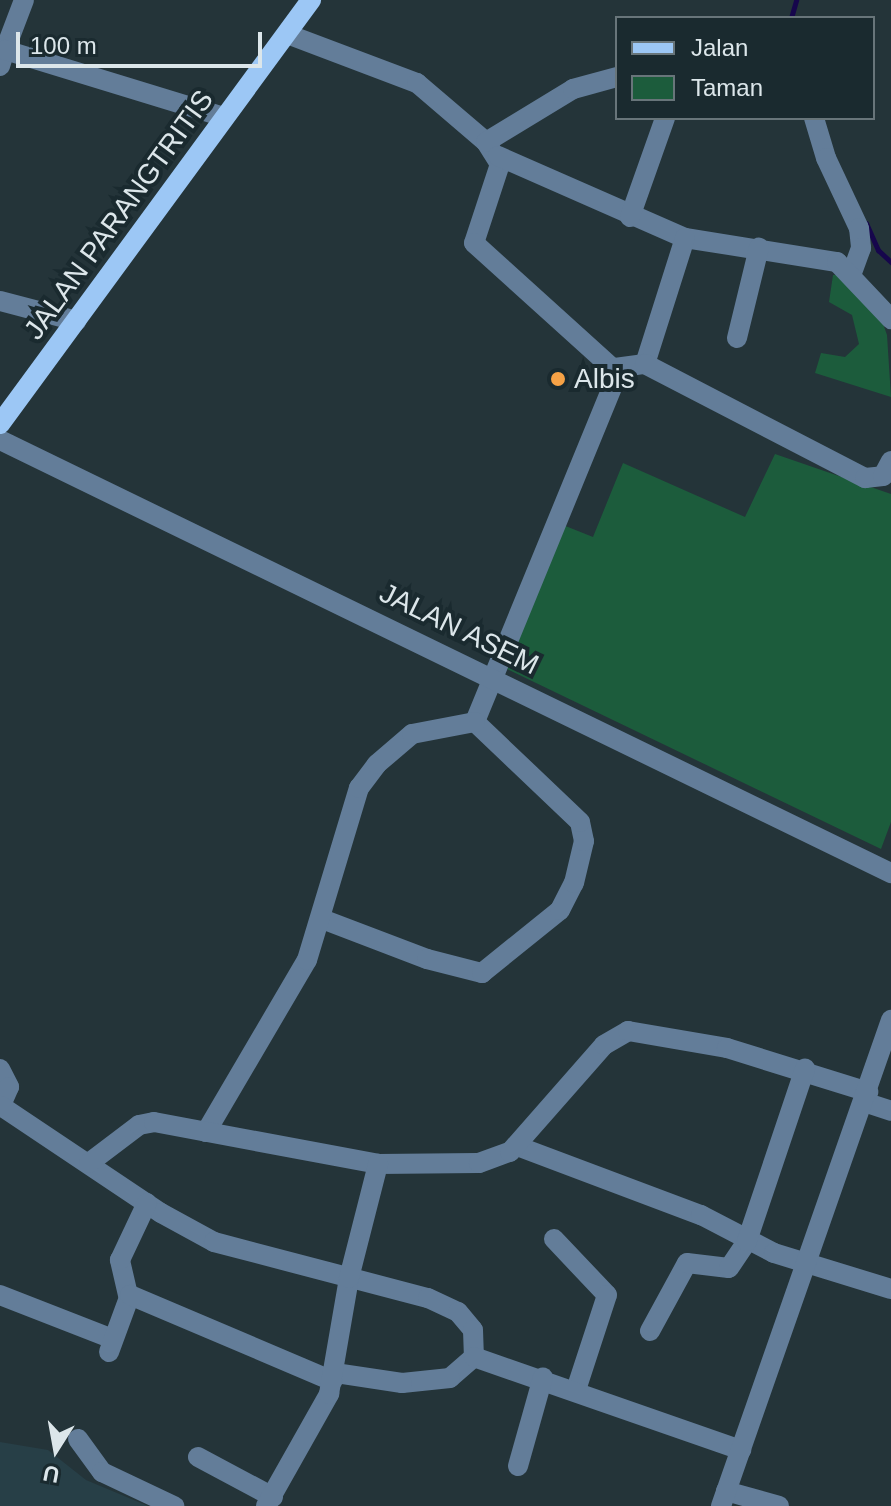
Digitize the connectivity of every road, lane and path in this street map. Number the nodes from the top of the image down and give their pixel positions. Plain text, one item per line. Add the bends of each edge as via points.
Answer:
1 (24, 0) edge
2 (311, 0) edge
3 (287, 34) junction
4 (2, 55) edge
5 (615, 78) edge
6 (224, 117) junction
7 (664, 120) edge
8 (815, 120) edge
9 (492, 149) junction
10 (630, 217) junction
11 (685, 238) junction
12 (759, 248) junction
13 (852, 273) junction
14 (0, 301) edge
15 (891, 319) edge
16 (76, 321) junction
17 (737, 338) dead end
18 (645, 364) junction
19 (615, 368) junction
20 (0, 424) edge
21 (0, 440) edge
22 (891, 461) edge
23 (491, 676) junction
24 (475, 722) junction
25 (891, 873) edge
26 (322, 919) junction
27 (891, 1020) edge
28 (0, 1069) edge
29 (805, 1069) junction
30 (866, 1097) junction
31 (0, 1106) edge
32 (891, 1111) edge
33 (206, 1132) junction
34 (517, 1146) junction
35 (89, 1163) junction
36 (378, 1164) junction
37 (147, 1203) junction
38 (554, 1239) dead end
39 (747, 1241) junction
40 (808, 1262) junction
41 (349, 1278) junction
42 (891, 1289) edge
43 (0, 1295) edge
44 (128, 1295) junction
45 (650, 1331) dead end
46 (474, 1357) junction
47 (334, 1377) junction
48 (543, 1377) junction
49 (576, 1390) junction
50 (78, 1439) dead end
51 (741, 1450) junction
52 (198, 1457) dead end
53 (518, 1466) dead end
54 (724, 1498) edge
55 (269, 1501) edge
56 (174, 1506) edge
57 (779, 1506) edge

1 - 4 street
2 - 3 main road, JALAN PARANGTRITIS
3 - 6 main road, JALAN PARANGTRITIS
3 - 9 street via 417,83
4 - 6 street
5 - 9 street via 573,89
6 - 16 main road, JALAN PARANGTRITIS
7 - 10 street
8 - 13 street via 859,228 861,248
9 - 10 street
9 - 19 street via 499,172 474,243
10 - 11 street
11 - 12 street
11 - 18 street
12 - 13 street via 829,259
12 - 17 street
13 - 15 street
14 - 16 street
16 - 20 main road, JALAN PARANGTRITIS
18 - 19 street
18 - 22 street via 855,475 877,478
19 - 23 street via 618,378
21 - 23 street, JALAN ASEM
23 - 24 street
23 - 25 street, JALAN ASEM
24 - 26 street via 412,734 367,776 352,805
24 - 26 street via 580,822 584,841 560,910 482,973 427,959
26 - 33 street via 289,996
27 - 30 street
28 - 31 street via 9,1087
29 - 30 street
29 - 34 street via 670,1035 628,1031 604,1045
29 - 39 street
30 - 32 street
30 - 40 street
31 - 35 street
33 - 35 street via 147,1122
33 - 36 street
34 - 36 street via 479,1163
34 - 39 street via 701,1215
35 - 37 street
36 - 41 street
37 - 41 street via 214,1242
37 - 44 street via 120,1260
38 - 49 street via 607,1295
39 - 40 street
39 - 45 street via 729,1268 687,1263
40 - 42 street
40 - 51 street
41 - 46 street via 428,1298 458,1312 473,1330
41 - 47 street
43 - 44 street via 111,1345
44 - 47 street
46 - 47 street via 459,1373 437,1382
46 - 48 street
47 - 55 street via 323,1409
48 - 49 street
48 - 53 street
49 - 51 street
50 - 56 street via 102,1472
51 - 54 street
52 - 55 street
54 - 57 street

